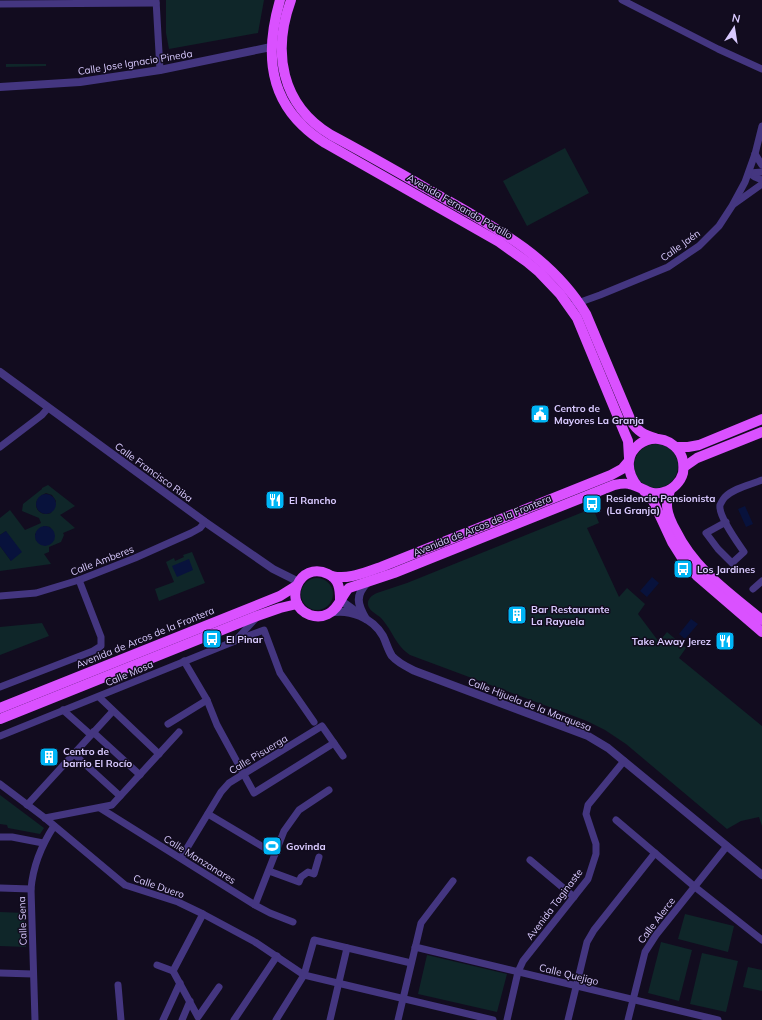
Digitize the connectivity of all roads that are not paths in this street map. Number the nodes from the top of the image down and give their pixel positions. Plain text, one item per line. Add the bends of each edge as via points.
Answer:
1 (280, 0) edge
2 (291, 0) edge
3 (622, 0) edge
4 (156, 1) edge
5 (0, 4) edge
6 (271, 47) junction
7 (762, 69) edge
8 (160, 70) junction
9 (0, 87) edge
10 (762, 126) edge
11 (755, 154) junction
12 (762, 165) edge
13 (762, 172) edge
14 (749, 173) junction
15 (762, 180) edge
16 (762, 184) edge
17 (732, 206) junction
18 (580, 303) junction
19 (569, 305) junction
20 (0, 372) edge
21 (48, 408) junction
22 (762, 419) edge
23 (762, 432) edge
24 (655, 438) junction
25 (0, 446) edge
26 (676, 447) junction
27 (629, 460) junction
28 (684, 467) junction
29 (762, 480) edge
30 (641, 489) junction
31 (670, 490) junction
32 (205, 522) junction
33 (726, 522) junction
34 (332, 576) junction
35 (79, 580) junction
36 (369, 581) junction
37 (762, 581) edge
38 (298, 584) junction
39 (753, 589) dead end
40 (0, 596) edge
41 (340, 600) junction
42 (298, 604) junction
43 (329, 614) junction
44 (258, 616) junction
45 (366, 620) junction
46 (762, 620) edge
47 (762, 632) edge
48 (235, 641) junction
49 (184, 661) junction
50 (0, 687) edge
51 (99, 697) junction
52 (208, 700) junction
53 (0, 708) edge
54 (63, 710) junction
55 (113, 711) junction
56 (0, 719) edge
57 (314, 722) dead end
58 (168, 724) dead end
59 (178, 732) dead end
60 (92, 734) junction
61 (0, 736) edge
62 (334, 743) junction
63 (74, 754) junction
64 (159, 754) junction
65 (343, 756) dead end
66 (624, 761) junction
67 (140, 775) junction
68 (243, 775) junction
69 (0, 784) edge
70 (329, 790) dead end
71 (120, 796) junction
72 (27, 805) junction
73 (100, 808) junction
74 (208, 814) junction
75 (45, 818) junction
76 (616, 820) dead end
77 (54, 826) junction
78 (0, 837) edge
79 (43, 843) junction
80 (727, 846) junction
81 (655, 853) junction
82 (275, 854) junction
83 (319, 857) dead end
84 (181, 858) junction
85 (530, 860) dead end
86 (269, 871) junction
87 (762, 874) edge
88 (453, 881) dead end
89 (695, 887) junction
90 (0, 888) edge
91 (31, 889) junction
92 (574, 897) junction
93 (255, 905) junction
94 (203, 914) junction
95 (293, 922) dead end
96 (762, 940) edge
97 (415, 947) junction
98 (347, 948) junction
99 (277, 956) junction
100 (411, 963) junction
101 (156, 965) dead end
102 (173, 971) junction
103 (518, 972) junction
104 (0, 973) edge
105 (34, 974) junction
106 (304, 975) junction
107 (180, 983) junction
108 (339, 983) junction
109 (118, 985) dead end
110 (576, 986) junction
111 (219, 987) dead end
112 (403, 999) junction
113 (633, 1000) junction
114 (190, 1001) junction
115 (686, 1016) edge
116 (35, 1020) edge
117 (121, 1020) edge
118 (163, 1020) edge
119 (182, 1020) edge
120 (234, 1020) edge
121 (276, 1020) edge
122 (330, 1020) edge
123 (398, 1020) edge
124 (493, 1020) edge
125 (507, 1020) edge
126 (568, 1020) edge
127 (628, 1020) edge
128 (718, 1020) edge

1 - 6 main road, Avenida Fernando Portillo
2 - 18 main road, Avenida Fernando Portillo via 282,36 283,70 292,96 310,119 331,135 520,244 553,272
3 - 7 street
4 - 5 street
4 - 8 street
6 - 8 street, Calle Jose Ignacio Pineda
6 - 19 main road, Avenida Fernando Portillo via 273,70 279,90 293,115 303,126 325,143 513,251 539,272
8 - 9 street, Calle Jose Ignacio Pineda via 80,82
10 - 11 street, Calle Jaén
11 - 12 street
11 - 14 street, Calle Jaén
13 - 14 street
14 - 15 street
14 - 17 street, Calle Jaén
16 - 17 street
17 - 18 street, Calle Jaén via 719,226 699,246 668,267
18 - 19 street, Calle Jaén
18 - 24 main road, Avenida Fernando Portillo via 595,333 630,421 636,429
19 - 27 main road, Avenida Fernando Portillo via 584,333 628,441
20 - 21 street, Calle Francisco Riba
21 - 25 street
21 - 32 street, Calle Francisco Riba
22 - 26 main road via 699,445
23 - 28 main road via 697,458
24 - 26 main road via 670,442
24 - 27 main road, Avenida de Arcos de la Frontera via 641,442
26 - 28 main road via 683,458
27 - 30 main road via 631,479
27 - 34 main road, Avenida de Arcos de la Frontera via 622,469 610,475 381,567 348,577
28 - 31 main road via 678,483
29 - 33 street via 724,498 720,504
30 - 31 main road, Avenida de Arcos de la Frontera via 655,494
30 - 36 main road, Avenida de Arcos de la Frontera via 629,484 614,485
30 - 47 main road via 653,501 684,561 697,576
31 - 46 main road via 667,505 671,522 681,542 712,579
32 - 35 street, Calle Amberes via 191,533
32 - 38 street, Calle Francisco Riba
33 - 33 street via 706,533 732,563 744,552 732,536
34 - 38 main road, Avenida de Arcos de la Frontera via 317,571 305,575
34 - 41 main road via 340,589
35 - 40 street, Calle Amberes via 36,593
35 - 50 street via 101,637 100,646
36 - 41 main road, Avenida de Arcos de la Frontera via 349,588
36 - 45 street, Calle Hijuela de la Marquesa via 361,589 358,597 359,609
37 - 39 street
38 - 42 main road via 295,596
38 - 53 main road, Avenida de Arcos de la Frontera via 280,596
41 - 43 main road, Avenida de Arcos de la Frontera
41 - 45 street, Calle Hijuela de la Marquesa
42 - 43 main road via 307,614
42 - 44 main road
43 - 45 street, Calle Hijuela de la Marquesa via 347,612
44 - 48 street, Calle Mosa
44 - 56 main road
45 - 66 street, Calle Hijuela de la Marquesa via 382,634 391,655 400,664 588,736
48 - 49 street, Calle Mosa
48 - 57 street via 264,630 280,673
49 - 51 street, Calle Mosa
49 - 52 street
51 - 54 street, Calle Mosa
51 - 55 street
52 - 58 street
52 - 68 street
54 - 60 street
54 - 61 street, Calle Mosa
55 - 60 street
55 - 64 street
59 - 64 street
60 - 63 street
60 - 67 street
62 - 65 street, Calle Pisuerga
62 - 68 street, Calle Pisuerga via 322,726
62 - 68 street via 254,793
63 - 71 street
63 - 72 street
64 - 67 street
66 - 80 street, Calle Hijuela de la Marquesa
66 - 92 street, Avenida Taginaste via 588,806 586,814 596,844 596,854 588,878
67 - 71 street
68 - 74 street, Calle Pisuerga via 229,783
69 - 72 street, Calle Duero
70 - 82 street via 299,810 284,831
71 - 73 street via 112,805
72 - 75 street, Calle Duero
73 - 75 street
73 - 84 street, Calle Manzanares
74 - 82 street
74 - 84 street, Calle Pisuerga
75 - 77 street, Calle Duero
76 - 81 street
77 - 79 street, Calle Sena
77 - 94 street, Calle Duero via 125,885 178,902
78 - 79 street
79 - 91 street, Calle Sena via 32,874
80 - 87 street, Calle Hijuela de la Marquesa
80 - 89 street, Calle Alerce
81 - 89 street
81 - 110 street via 594,930 587,942
82 - 86 street
83 - 86 street via 314,874 308,872 300,877 299,882
84 - 93 street, Calle Manzanares
85 - 92 street
86 - 93 street
88 - 97 street via 421,923
89 - 96 street
89 - 113 street, Calle Alerce via 645,952
90 - 91 street
91 - 105 street, Calle Sena
92 - 103 street, Avenida Taginaste via 523,961
93 - 95 street, Calle Manzanares
94 - 99 street, Calle Duero
94 - 102 street
97 - 100 street
97 - 103 street, Calle Quejigo
98 - 100 street
98 - 106 street via 314,940
98 - 108 street
99 - 106 street, Calle Duero
99 - 120 street
100 - 112 street
101 - 102 street
102 - 107 street
103 - 110 street, Calle Quejigo
103 - 125 street, Avenida Taginaste
104 - 105 street
105 - 116 street, Calle Sena
106 - 108 street
106 - 121 street
107 - 114 street
107 - 118 street
108 - 112 street
108 - 122 street
109 - 117 street
110 - 113 street, Calle Quejigo
110 - 126 street
111 - 114 street via 198,1017
112 - 123 street
112 - 124 street
113 - 115 street, Calle Quejigo
113 - 127 street, Calle Alerce
114 - 119 street
115 - 128 street, Calle Quejigo

